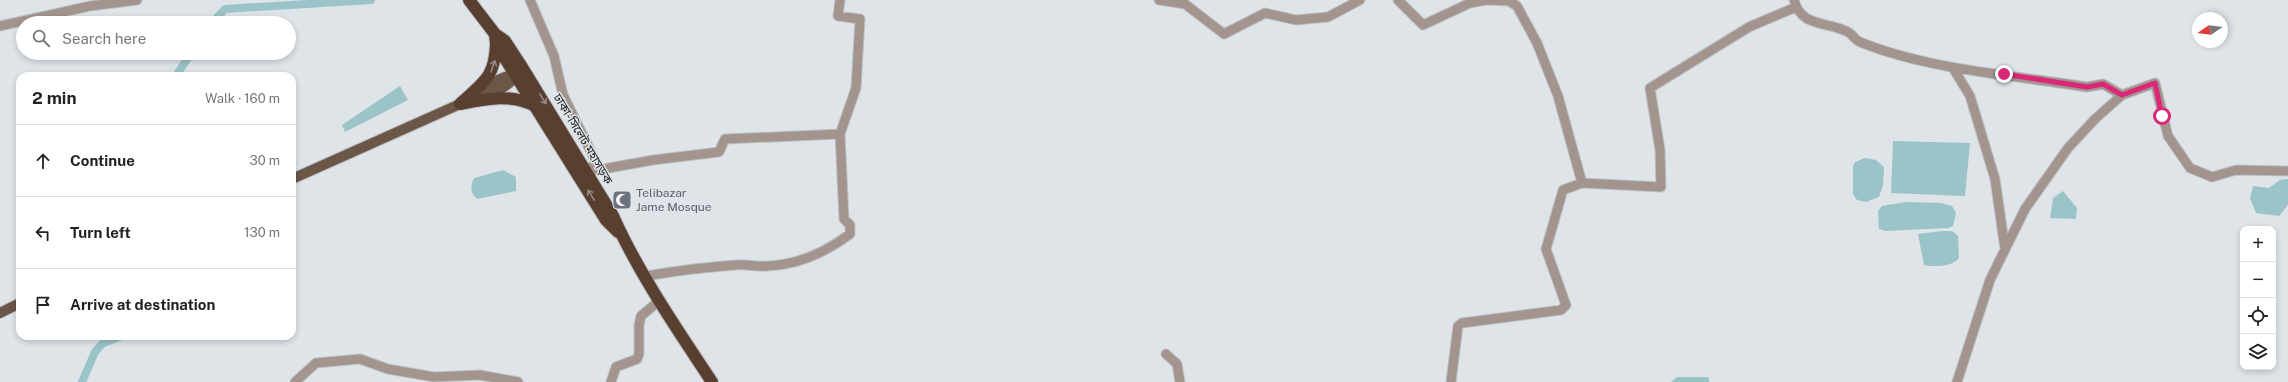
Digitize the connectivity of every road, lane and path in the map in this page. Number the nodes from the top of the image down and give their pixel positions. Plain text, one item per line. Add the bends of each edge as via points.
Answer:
1 (137, 0) edge
2 (468, 0) edge
3 (530, 0) edge
4 (840, 0) edge
5 (1159, 0) edge
6 (1360, 0) edge
7 (1398, 0) edge
8 (1795, 3) edge
9 (45, 16) edge
10 (16, 22) edge
11 (0, 26) edge
12 (496, 39) junction
13 (1953, 68) junction
14 (518, 69) junction
15 (2122, 95) junction
16 (460, 104) junction
17 (535, 106) junction
18 (840, 134) junction
19 (2288, 171) edge
20 (587, 172) junction
21 (296, 177) edge
22 (1582, 183) junction
23 (623, 237) junction
24 (2005, 250) junction
25 (646, 276) junction
26 (660, 300) junction
27 (16, 305) edge
28 (0, 313) edge
29 (1166, 354) dead end
30 (295, 382) edge
31 (518, 382) edge
32 (611, 382) edge
33 (712, 382) edge
34 (1180, 382) edge
35 (1451, 382) edge
36 (1957, 382) edge

1 - 9 street via 90,6
2 - 12 highway
3 - 20 street via 538,24 554,56 563,95 596,162
4 - 18 street via 838,16 860,19 856,88
5 - 6 street via 1185,4 1224,34 1264,13 1296,20 1328,17
7 - 22 street via 1423,25 1470,3 1486,0 1509,1 1517,6 1537,43 1558,96
8 - 13 street via 1809,21 1848,32 1859,41
8 - 22 street via 1749,27 1650,88 1660,150 1661,187
10 - 11 street
12 - 14 highway
16 -> 12 highway via 491,73 495,63
13 - 15 street via 2087,87 2103,84
13 - 24 street via 1970,96 1995,179
14 - 16 main road
14 - 17 highway
14 -> 20 highway, ঢাকা-সিলেট মহাসড়ক via 532,82
15 - 19 street via 2155,83 2168,136 2190,168 2212,177 2236,170
15 - 24 street via 2068,148 2025,209
16 - 17 highway via 509,98 526,101
16 - 21 main road
23 -> 17 highway via 606,220
18 - 20 street via 725,139 719,152
18 - 25 street via 844,219 850,225 850,234 836,245 794,263 686,269
20 - 23 highway, ঢাকা-সিলেট মহাসড়ক
22 - 35 street via 1564,190 1546,249 1566,305 1561,310 1462,323 1458,326
23 - 25 highway, ঢাকা-সিলেট মহাসড়ক
24 - 36 street via 1990,280
25 - 26 highway, ঢাকা-সিলেট মহাসড়ক
26 - 32 street via 641,316 637,359 616,367
26 - 33 highway, ঢাকা-সিলেট মহাসড়ক
27 - 28 main road
29 - 34 street via 1177,364
30 - 31 street via 316,363 360,359 388,369 434,376 480,375

